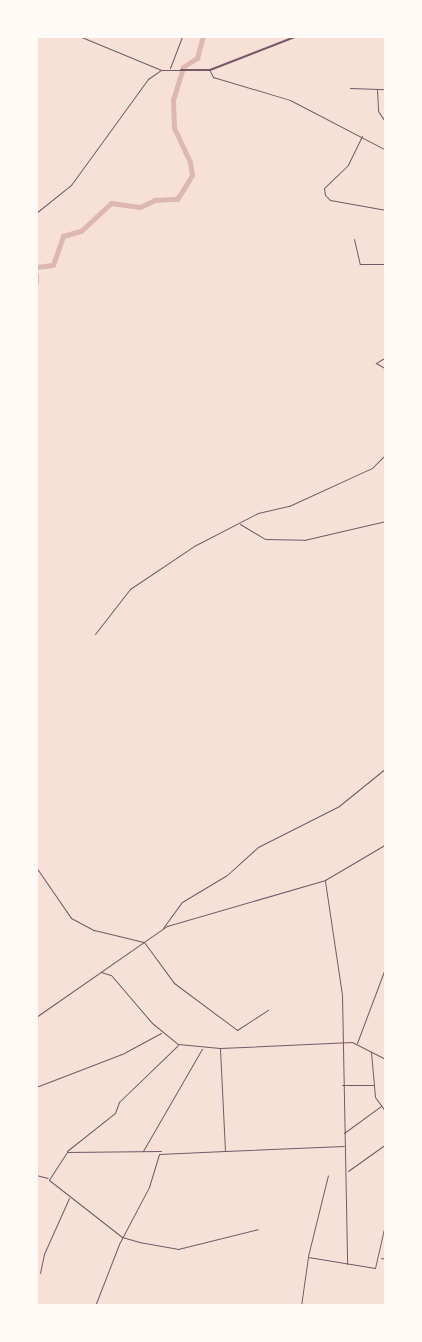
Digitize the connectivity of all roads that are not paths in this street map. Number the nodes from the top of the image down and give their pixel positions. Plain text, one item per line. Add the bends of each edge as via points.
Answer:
1 (78, 36) edge
2 (182, 36) edge
3 (297, 36) edge
4 (161, 70) junction
5 (169, 70) junction
6 (181, 70) joint
7 (210, 70) junction
8 (350, 88) dead end
9 (377, 89) junction
10 (386, 89) edge
11 (386, 123) edge
12 (362, 135) junction
13 (386, 150) edge
14 (386, 210) edge
15 (36, 213) edge
16 (354, 239) dead end
17 (386, 264) edge
18 (386, 357) edge
19 (386, 369) edge
20 (386, 454) edge
21 (386, 521) edge
22 (240, 524) junction
23 (96, 634) dead end
24 (386, 768) edge
25 (386, 845) edge
26 (36, 867) edge
27 (325, 880) junction
28 (162, 929) junction
29 (144, 942) junction
30 (386, 966) edge
31 (101, 972) junction
32 (268, 1010) dead end
33 (36, 1017) edge
34 (162, 1033) junction
35 (340, 1043) junction
36 (357, 1043) junction
37 (178, 1044) junction
38 (202, 1048) junction
39 (220, 1048) junction
40 (371, 1052) junction
41 (386, 1059) edge
42 (374, 1084) junction
43 (342, 1085) junction
44 (36, 1087) edge
45 (381, 1106) junction
46 (386, 1112) edge
47 (344, 1133) junction
48 (385, 1145) edge
49 (344, 1146) junction
50 (386, 1149) edge
51 (225, 1150) junction
52 (162, 1151) junction
53 (67, 1152) junction
54 (143, 1152) junction
55 (347, 1172) junction
56 (36, 1175) edge
57 (328, 1175) dead end
58 (49, 1178) junction
59 (70, 1198) junction
60 (386, 1220) edge
61 (258, 1229) dead end
62 (122, 1237) junction
63 (308, 1257) junction
64 (380, 1258) junction
65 (386, 1259) edge
66 (347, 1264) junction
67 (40, 1273) dead end
68 (95, 1306) edge
69 (300, 1306) edge

1 - 4 street
2 - 5 street
3 - 7 street
4 - 5 street
4 - 15 street via 138,92 70,185
5 - 6 street
6 - 7 street
7 - 12 street via 213,77 290,100
8 - 9 street
9 - 10 street
9 - 11 street via 378,110
12 - 13 street
12 - 14 street via 348,165 324,188 325,195 330,200
16 - 17 street via 360,264
18 - 19 street via 376,363
20 - 22 street via 370,469
21 - 22 street via 304,540 265,539
22 - 23 street via 144,577 122,597
24 - 28 street via 339,806 258,847 227,876 182,902
25 - 27 street
26 - 29 street via 60,908 75,922
27 - 28 street
27 - 35 street via 341,978
28 - 29 street
29 - 31 street
29 - 32 street via 174,983 237,1030
30 - 36 street
31 - 33 street
31 - 34 street via 111,975
34 - 37 street
34 - 44 street via 124,1053
35 - 36 street
35 - 39 street
35 - 43 street
36 - 40 street
37 - 38 street
37 - 53 street via 119,1102 115,1112
38 - 39 street
38 - 54 street
39 - 51 street
40 - 41 street
40 - 42 street
42 - 43 street
42 - 45 street
43 - 47 street
45 - 46 street
45 - 47 street
47 - 49 street
48 - 50 street
48 - 55 street
49 - 51 street
49 - 55 street
51 - 52 street
52 - 54 street
52 - 62 street via 149,1187
53 - 54 street
53 - 58 street
55 - 66 street
56 - 58 street
57 - 63 street
58 - 59 street
59 - 62 street
59 - 67 street via 44,1254
60 - 64 street
61 - 62 street via 178,1249
62 - 68 street
63 - 66 street
63 - 69 street
64 - 65 street
64 - 66 street via 375,1268

